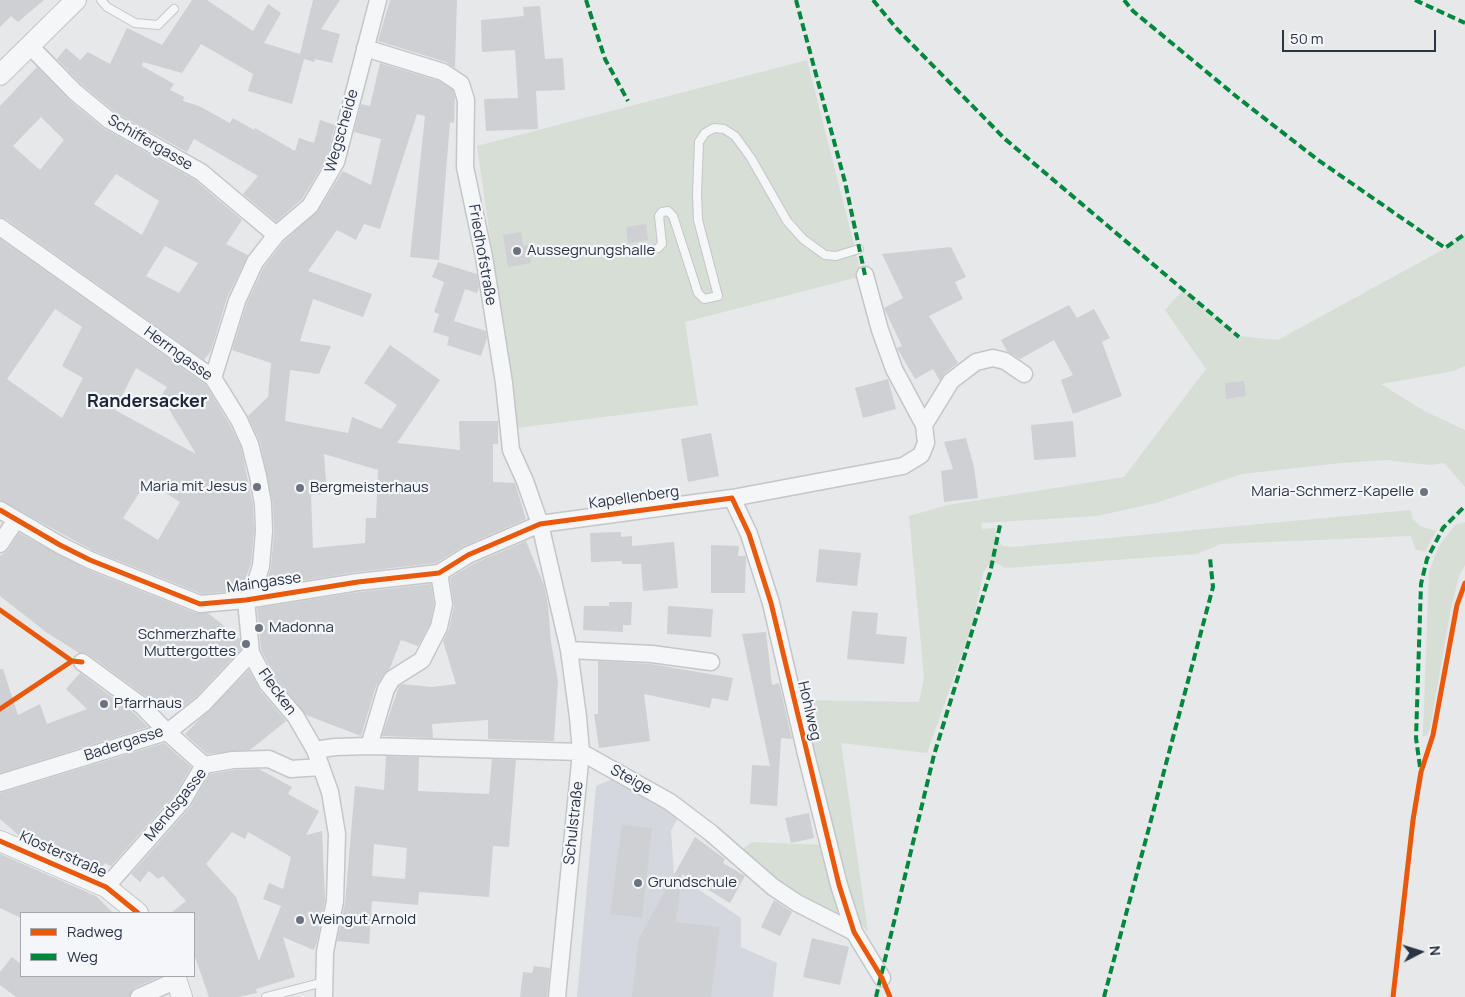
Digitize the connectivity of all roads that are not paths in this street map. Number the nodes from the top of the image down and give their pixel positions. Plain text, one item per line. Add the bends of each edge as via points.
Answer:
1 (76, 0) edge
2 (101, 0) edge
3 (378, 0) edge
4 (174, 10) dead end
5 (30, 45) junction
6 (365, 48) junction
7 (0, 75) edge
8 (0, 227) edge
9 (276, 235) junction
10 (658, 248) dead end
11 (859, 249) dead end
12 (865, 275) dead end
13 (1024, 374) dead end
14 (214, 378) junction
15 (924, 426) junction
16 (732, 498) junction
17 (0, 510) edge
18 (16, 520) junction
19 (540, 524) junction
20 (0, 544) edge
21 (439, 573) junction
22 (246, 600) junction
23 (568, 650) junction
24 (251, 653) junction
25 (82, 662) dead end
26 (711, 662) dead end
27 (166, 731) junction
28 (369, 746) junction
29 (315, 750) junction
30 (581, 752) junction
31 (204, 765) junction
32 (321, 767) junction
33 (0, 783) edge
34 (0, 841) edge
35 (106, 887) junction
36 (137, 912) edge
37 (854, 932) junction
38 (882, 978) dead end
39 (178, 984) edge
40 (324, 989) edge
41 (139, 997) edge
42 (266, 997) edge
43 (557, 997) edge

1 - 5 street
2 - 4 lane via 135,23 158,25
3 - 6 street, Wegscheide
5 - 7 street
5 - 9 street, Schiffergasse via 75,92 109,120 200,172
6 - 9 street, Wegscheide via 336,162 310,206
6 - 19 street, Friedhofstraße via 443,72 461,84 466,100 465,167 508,378 511,450
8 - 14 street, Herrngasse
9 - 14 street, Wegscheide via 255,262 236,301
10 - 11 lane via 662,244 659,216 668,212 673,216 698,293 704,298 718,296 698,220 697,194 699,142 714,128 724,129 735,136 787,221 810,244 825,256
12 - 15 street via 894,369
13 - 15 street via 1005,361 993,358 976,362 951,381
14 - 22 street, Herrngasse via 250,444 258,476 264,531 261,566
15 - 16 street, Kapellenberg via 926,443 921,455 903,466
16 - 19 street, Kapellenberg
16 - 37 street, Hohlweg via 749,534 771,603 806,754
17 - 18 street, Maingasse
18 - 20 street
18 - 22 street, Maingasse via 90,560 200,604
19 - 21 street, Maingasse via 468,555
19 - 23 street, Schulstraße
21 - 22 street, Maingasse
21 - 28 street via 444,604 439,627 422,660 392,679 386,689
22 - 24 street, Flecken
23 - 26 street via 652,654
23 - 30 street, Schulstraße
24 - 27 street, Badergasse via 203,704
24 - 29 street, Flecken via 267,683 296,717
25 - 27 street via 142,706
27 - 31 street
27 - 33 street, Badergasse
28 - 29 street, Steige
28 - 30 street, Steige
29 - 32 street, Flecken
30 - 37 street, Steige via 670,802 773,887
30 - 43 street, Schulstraße
31 - 32 street, Mendsgasse via 269,759 291,769
31 - 35 street, Mendsgasse via 182,800
32 - 40 street, Flecken via 330,792 337,834 335,901 325,952
34 - 35 street, Klosterstraße
35 - 36 street, Klosterstraße
37 - 38 street
39 - 41 street
40 - 42 lane

